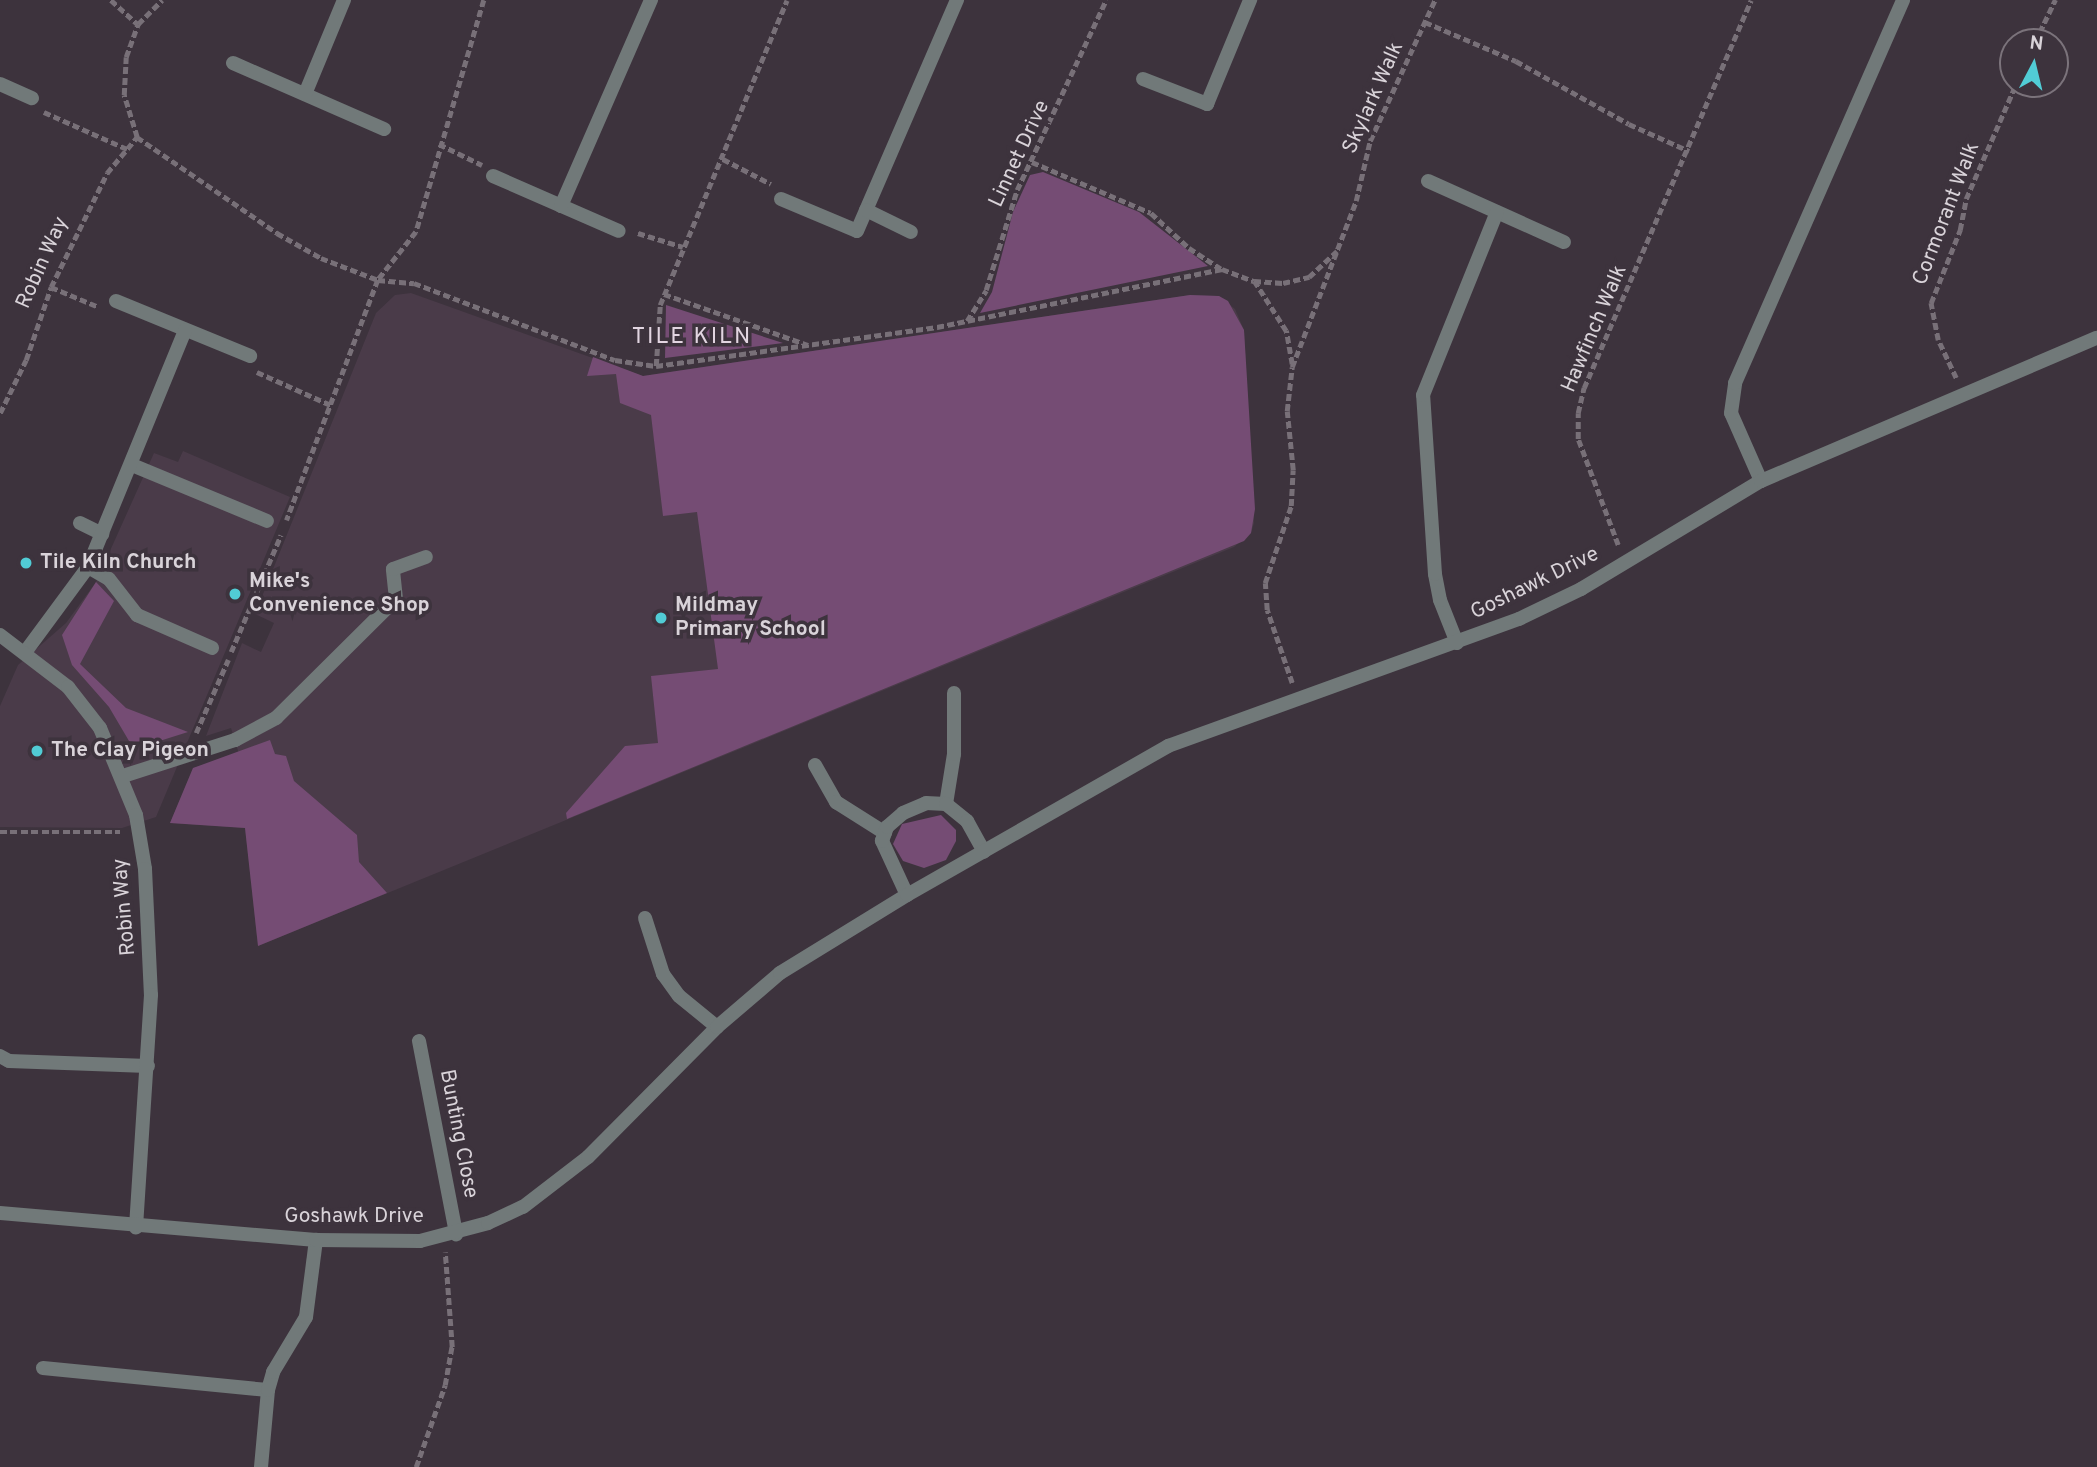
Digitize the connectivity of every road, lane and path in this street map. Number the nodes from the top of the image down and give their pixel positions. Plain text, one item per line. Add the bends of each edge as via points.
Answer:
1 (111, 0) edge
2 (162, 0) edge
3 (344, 0) edge
4 (650, 0) edge
5 (957, 0) edge
6 (1106, 0) edge
7 (1250, 0) edge
8 (1435, 0) edge
9 (1751, 0) edge
10 (1903, 0) edge
11 (2055, 0) edge
12 (1425, 22) junction
13 (138, 24) junction
14 (2042, 28) edge
15 (233, 63) dead end
16 (1143, 79) dead end
17 (0, 84) edge
18 (305, 94) junction
19 (32, 98) joint
20 (2010, 98) edge
21 (384, 128) dead end
22 (137, 137) junction
23 (439, 144) dead end
24 (127, 149) junction
25 (1689, 152) junction
26 (723, 159) dead end
27 (1032, 162) junction
28 (493, 176) joint
29 (1428, 181) dead end
30 (781, 198) joint
31 (561, 206) junction
32 (866, 210) junction
33 (1497, 212) junction
34 (619, 231) joint
35 (911, 232) dead end
36 (1564, 242) dead end
37 (683, 247) dead end
38 (1338, 250) junction
39 (1222, 269) junction
40 (378, 280) dead end
41 (1254, 281) junction
42 (51, 288) junction
43 (664, 294) dead end
44 (116, 301) joint
45 (967, 321) junction
46 (185, 330) junction
47 (2097, 338) edge
48 (810, 345) junction
49 (250, 356) joint
50 (656, 366) dead end
51 (1292, 366) junction
52 (1964, 395) junction
53 (333, 406) dead end
54 (0, 413) edge
55 (132, 465) junction
56 (1761, 481) junction
57 (267, 521) dead end
58 (80, 523) dead end
59 (103, 534) junction
60 (426, 557) dead end
61 (1625, 562) junction
62 (88, 568) junction
63 (0, 635) edge
64 (1457, 643) junction
65 (212, 648) dead end
66 (26, 650) junction
67 (954, 693) dead end
68 (1299, 702) junction
69 (815, 765) dead end
70 (123, 776) junction
71 (946, 804) junction
72 (138, 830) junction
73 (0, 832) edge
74 (885, 833) junction
75 (984, 852) junction
76 (907, 895) junction
77 (645, 918) dead end
78 (716, 1027) junction
79 (419, 1041) dead end
80 (0, 1056) edge
81 (148, 1066) junction
82 (0, 1213) edge
83 (135, 1228) junction
84 (449, 1236) junction
85 (316, 1241) junction
86 (43, 1368) dead end
87 (268, 1390) junction
88 (261, 1467) edge
89 (416, 1467) edge

1 - 13 path
2 - 13 path
3 - 18 street
4 - 31 street
5 - 32 street
6 - 27 path, Linnet Drive
7 - 16 street via 1207,104
8 - 12 path, Skylark Walk
9 - 25 path, Hawfinch Walk
10 - 56 street via 1735,383 1731,412
11 - 14 path
12 - 25 path via 1516,61
12 - 38 path, Skylark Walk via 1370,141
13 - 22 path via 124,76 124,94
15 - 18 street
17 - 19 street
18 - 21 street
19 - 24 path via 40,110
20 - 52 path, Cormorant Walk via 1966,199 1960,230 1931,303 1938,340
22 - 24 path, Robin Way
22 - 40 path via 277,233 321,258
23 - 28 path via 475,159
24 - 42 path, Robin Way via 107,173
25 - 61 path, Hawfinch Walk via 1584,388 1578,413 1578,439
26 - 30 path via 767,179
27 - 39 path via 1150,213 1189,248
27 - 45 path, Linnet Drive via 1009,212 986,290
28 - 31 street
29 - 33 street
30 - 32 street via 857,231
31 - 34 street
32 - 35 street
33 - 36 street
33 - 64 street via 1423,396 1435,574
34 - 37 path via 648,234
38 - 41 path via 1309,277 1283,284
38 - 51 path, Skylark Walk
39 - 41 path
39 - 45 path
41 - 51 path, Skylark Walk via 1286,331
42 - 44 path via 98,307
42 - 54 path, Robin Way via 26,360
43 - 48 path
44 - 46 street
45 - 48 path
46 - 49 street
46 - 55 street
47 - 52 street, Goshawk Drive
48 - 50 path
49 - 53 path via 257,372
51 - 68 path, Skylark Walk via 1287,411 1293,470 1291,506 1265,583 1275,639
52 - 56 street, Goshawk Drive
55 - 57 street
55 - 59 street
56 - 61 street, Goshawk Drive
58 - 59 street
59 - 62 street
60 - 70 street via 393,569 396,599 276,718 235,740
61 - 64 street, Goshawk Drive via 1556,601
62 - 65 street via 109,579 137,615
62 - 66 street
63 - 66 street, Robin Way
64 - 68 street, Goshawk Drive
66 - 70 street, Robin Way via 68,687 100,728
67 - 71 street via 954,754
68 - 75 street, Goshawk Drive via 1168,746
69 - 74 street via 836,802
70 - 72 street, Robin Way
71 - 74 street via 926,803 903,813
71 - 75 street via 967,821
72 - 73 path
72 - 81 street, Robin Way via 150,945
74 - 76 street via 882,841 889,861
75 - 76 street, Goshawk Drive
76 - 78 street, Goshawk Drive via 780,973
77 - 78 street via 663,974 679,996
78 - 84 street, Goshawk Drive via 558,1182 523,1207
79 - 84 street, Bunting Close
80 - 81 street via 9,1061
81 - 83 street, Robin Way
82 - 83 street, Goshawk Drive
83 - 85 street, Goshawk Drive
84 - 85 street, Goshawk Drive
84 - 89 path via 452,1347 445,1385
85 - 87 street via 306,1317 273,1372
86 - 87 street
87 - 88 street

